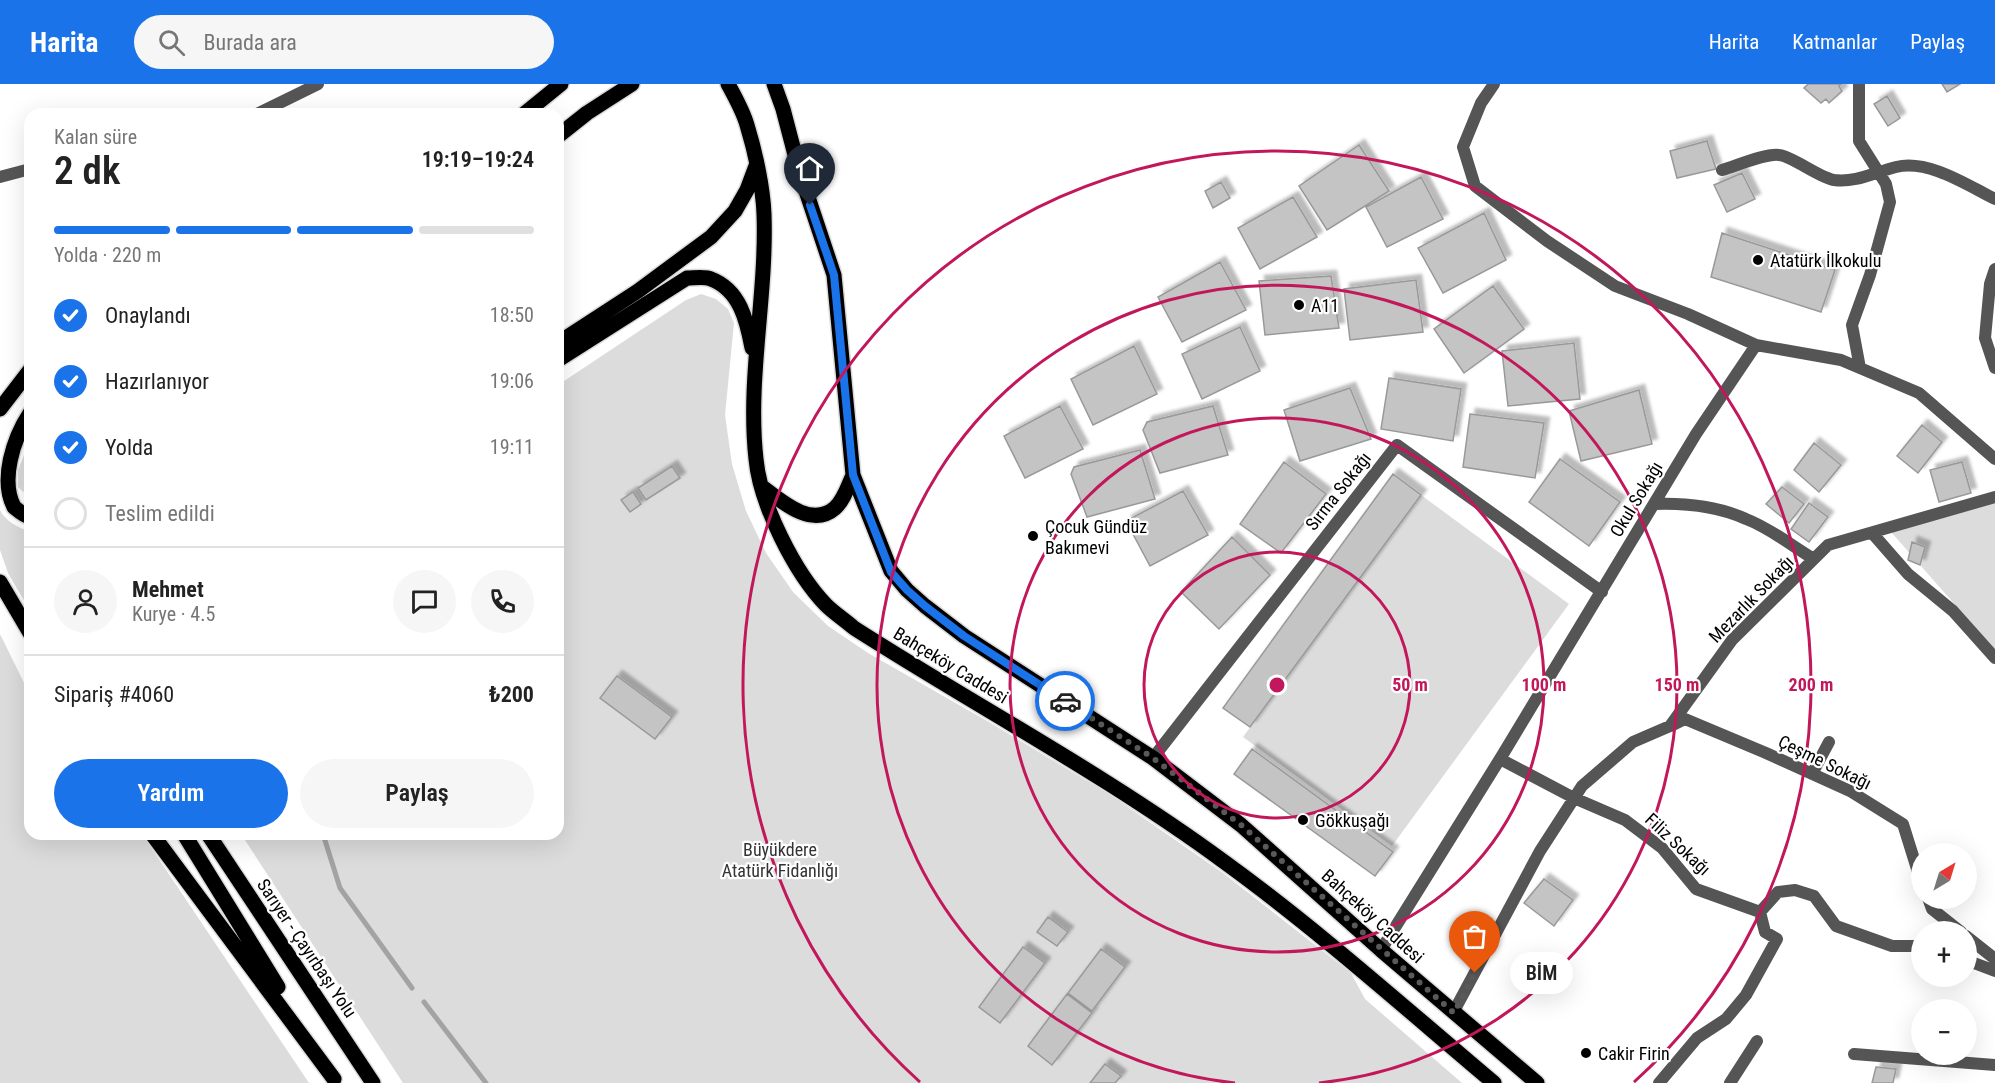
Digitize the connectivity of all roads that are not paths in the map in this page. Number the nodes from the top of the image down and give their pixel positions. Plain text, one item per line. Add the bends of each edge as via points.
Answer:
1 (561, 84) edge
2 (632, 84) edge
3 (728, 84) edge
4 (774, 84) edge
5 (1494, 84) edge
6 (1859, 84) edge
7 (314, 85) edge
8 (269, 108) edge
9 (531, 108) edge
10 (564, 131) edge
11 (756, 166) junction
12 (1722, 170) dead end
13 (24, 171) edge
14 (1878, 172) junction
15 (0, 177) edge
16 (1995, 199) edge
17 (1995, 269) edge
18 (564, 339) edge
19 (1756, 345) junction
20 (564, 356) edge
21 (1860, 368) junction
22 (1995, 368) edge
23 (756, 369) junction
24 (24, 378) edge
25 (0, 410) edge
26 (24, 424) edge
27 (1995, 459) edge
28 (853, 475) junction
29 (761, 486) junction
30 (1995, 496) edge
31 (1655, 504) junction
32 (24, 514) edge
33 (1873, 534) junction
34 (1814, 560) junction
35 (0, 582) edge
36 (1602, 592) junction
37 (24, 623) edge
38 (1995, 658) edge
39 (1670, 726) junction
40 (1829, 742) dead end
41 (1153, 758) junction
42 (1500, 759) junction
43 (1812, 774) junction
44 (1574, 798) junction
45 (156, 840) edge
46 (188, 840) edge
47 (212, 840) edge
48 (1911, 850) edge
49 (1932, 909) edge
50 (1760, 912) junction
51 (1947, 921) edge
52 (1977, 945) edge
53 (1911, 946) edge
54 (1381, 950) junction
55 (1995, 959) edge
56 (1977, 964) edge
57 (1995, 971) edge
58 (1454, 1013) junction
59 (1757, 1041) dead end
60 (1854, 1054) dead end
61 (1995, 1065) edge
62 (335, 1081) edge
63 (373, 1083) edge
64 (1494, 1083) edge
65 (1537, 1083) edge
66 (1659, 1083) edge
67 (1730, 1083) edge

1 - 9 main road
2 - 10 main road
3 - 11 main road, Bahçeköy Caddesi via 747,124
4 - 28 main road, Bahçeköy Caddesi via 834,275
5 - 19 street via 1481,103 1463,147 1474,186 1615,286
6 - 14 street via 1859,141
7 - 8 street
11 - 18 main road via 735,212 711,237
11 - 23 main road, Bahçeköy Caddesi via 764,213
12 - 14 street via 1780,154 1832,180 1855,180
13 - 15 street
14 - 16 street via 1898,166 1927,167
14 - 21 street via 1890,202 1852,325
17 - 22 street via 1985,338
19 - 21 street via 1841,360
19 - 31 street, Okul Sokağı
20 - 23 main road via 687,278 710,278 737,299 748,328
21 - 27 street via 1919,393
23 - 29 main road, Bahçeköy Caddesi via 754,436
24 - 25 main road
26 - 32 main road via 1,470 2,490
28 - 29 main road via 842,499 822,515 808,515 789,507
28 - 41 main road, Bahçeköy Caddesi via 891,572 907,590 964,636
29 - 64 main road, Bahçeköy Caddesi via 785,548 826,605 854,628 1090,772 1223,860
30 - 33 street, Mezarlık Sokağı
31 - 34 street via 1682,503 1748,519
31 - 36 street, Okul Sokağı
33 - 34 street, Mezarlık Sokağı via 1828,545
33 - 38 street via 1908,574 1953,611
34 - 39 street, Mezarlık Sokağı via 1732,640
35 - 37 main road
36 - 41 street, Sırma Sokağı via 1397,445
36 - 42 street, Okul Sokağı
39 - 43 street, Çeşme Sokağı via 1685,719
39 - 44 street via 1633,742 1582,786
40 - 43 street
41 - 54 main road, Bahçeköy Caddesi via 1241,825
42 - 44 street, Filiz Sokağı
42 - 54 street, Okul Sokağı
43 - 48 street, Çeşme Sokağı via 1850,791 1903,824
44 - 50 street, Filiz Sokağı via 1625,820 1662,848 1696,889
44 - 58 street via 1540,851
45 - 62 main road
46 - 62 main road
47 - 63 main road, Sarıyer - Çayırbaşı Yolu
49 - 51 street
50 - 53 street via 1778,892 1795,890 1814,896 1836,926 1892,946
50 - 66 street via 1766,932 1777,939 1746,995 1726,1020 1697,1038
52 - 55 street
54 - 58 main road, Bahçeköy Caddesi
56 - 57 street
58 - 65 main road, Bahçeköy Caddesi
59 - 67 street
60 - 61 street

